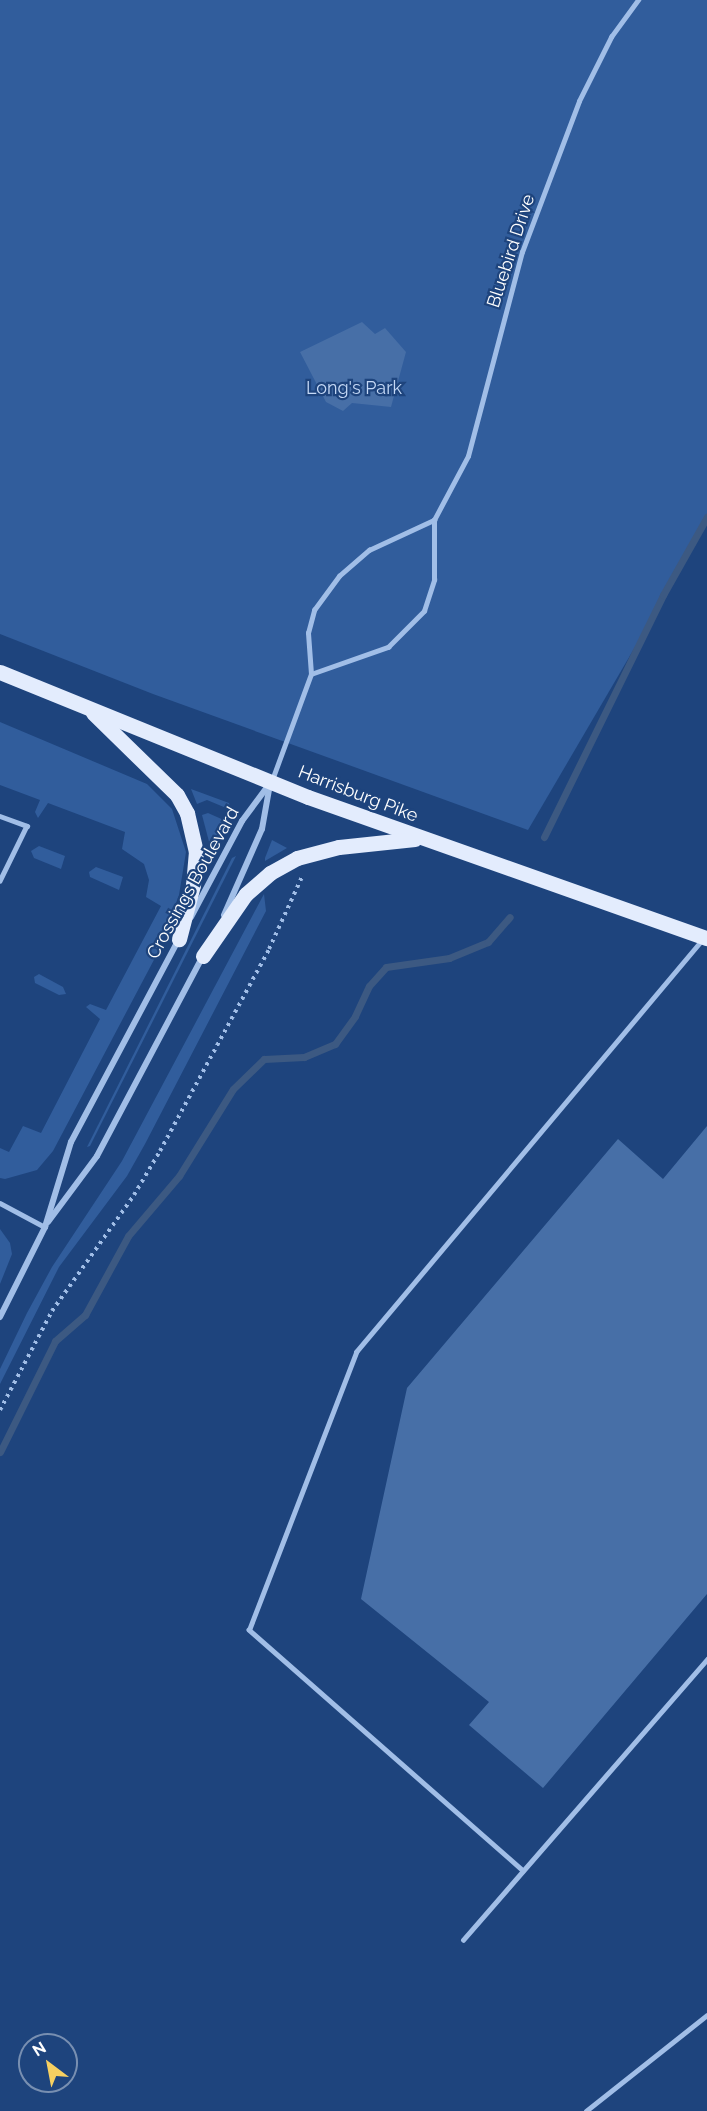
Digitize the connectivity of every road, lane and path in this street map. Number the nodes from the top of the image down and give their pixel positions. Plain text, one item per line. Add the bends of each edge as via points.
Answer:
1 (638, 0) edge
2 (434, 520) junction
3 (0, 672) edge
4 (311, 674) junction
5 (86, 707) junction
6 (271, 782) junction
7 (0, 816) edge
8 (419, 838) junction
9 (302, 868) dead end
10 (0, 881) edge
11 (706, 937) edge
12 (179, 939) junction
13 (203, 956) junction
14 (0, 1203) edge
15 (45, 1227) junction
16 (0, 1317) edge
17 (0, 1410) edge
18 (707, 1659) edge
19 (523, 1871) junction
20 (463, 1940) dead end
21 (707, 2015) edge
22 (586, 2111) edge

1 - 2 lane, Bluebird Drive via 611,37 579,101 522,252 468,456
2 - 4 lane via 369,550 324,594 310,621
2 - 4 lane, Bluebird Drive via 434,580 424,611 414,624 374,654
3 - 5 main road, Harrisburg Pike
4 - 6 lane
5 - 6 main road, Harrisburg Pike
5 - 12 main road via 170,788 187,813 195,851 193,885
6 - 8 main road, Harrisburg Pike
6 - 12 street, Crossings Boulevard via 242,821
6 - 13 street, Crossings Boulevard via 262,829
7 - 10 lane via 27,826
8 - 11 main road, Harrisburg Pike
8 - 13 main road via 339,847 297,858 270,873 246,894
9 - 17 path via 294,897 269,949 160,1151 134,1196 52,1311
11 - 19 lane via 356,1352 249,1630
12 - 15 street, Crossings Boulevard via 71,1142
13 - 15 street, Crossings Boulevard via 97,1156
14 - 15 lane
15 - 16 street, Crossings Boulevard
18 - 19 lane
19 - 20 lane
21 - 22 lane

